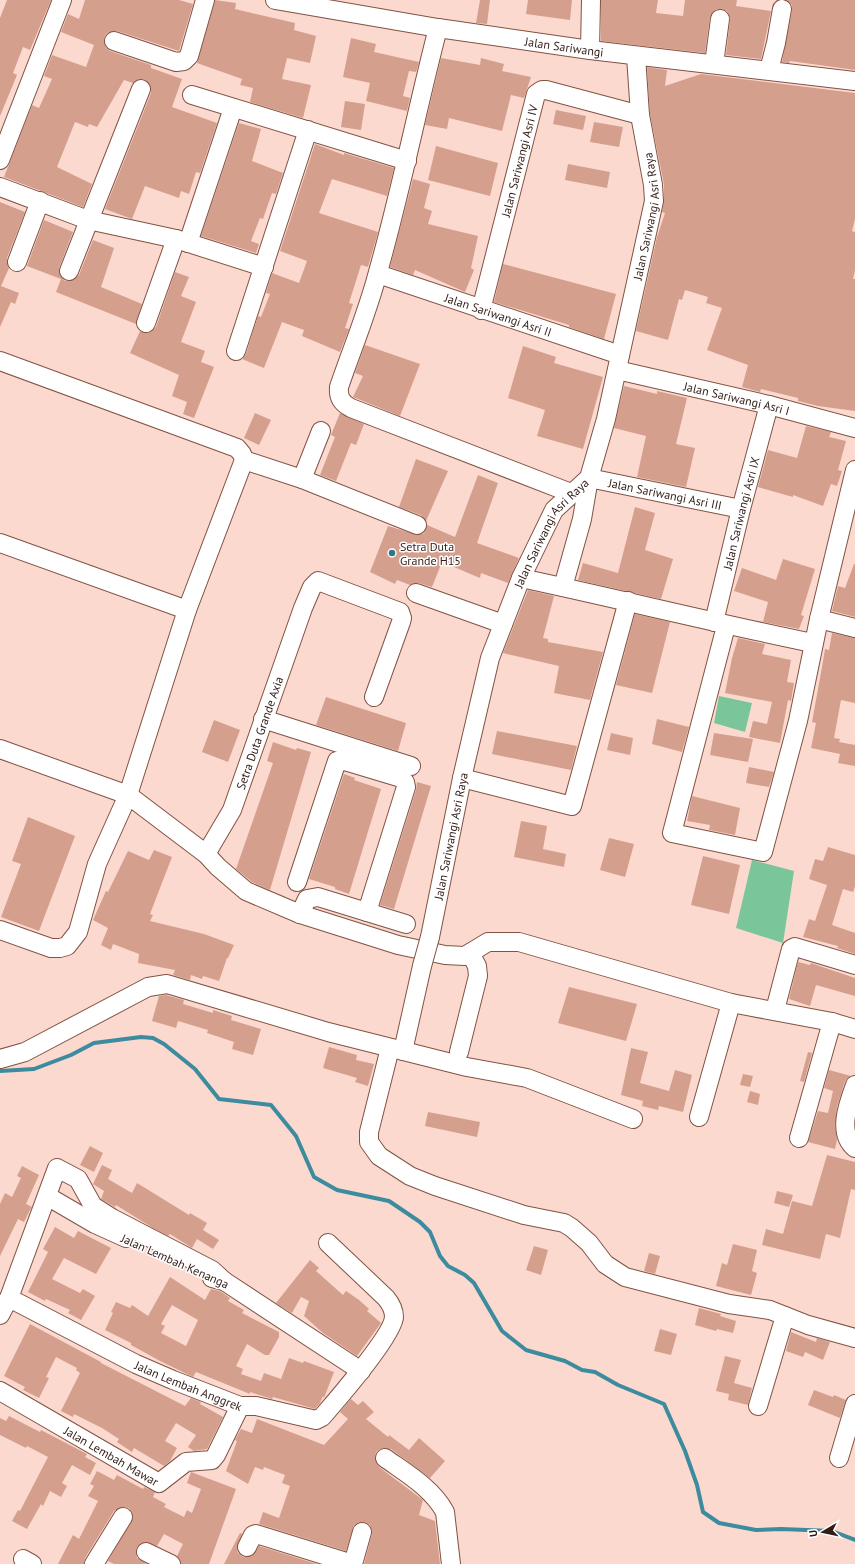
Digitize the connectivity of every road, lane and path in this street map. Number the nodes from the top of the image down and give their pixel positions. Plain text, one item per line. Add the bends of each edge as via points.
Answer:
1 (62, 0) edge
2 (205, 0) edge
3 (275, 0) edge
4 (592, 0) edge
5 (782, 10) dead end
6 (720, 19) dead end
7 (438, 28) junction
8 (114, 41) dead end
9 (590, 50) junction
10 (636, 56) junction
11 (714, 64) junction
12 (768, 70) junction
13 (855, 81) edge
14 (141, 89) dead end
15 (192, 95) dead end
16 (233, 108) junction
17 (640, 115) junction
18 (308, 130) junction
19 (0, 160) edge
20 (407, 161) junction
21 (0, 187) edge
22 (40, 201) junction
23 (88, 220) junction
24 (182, 241) junction
25 (17, 262) dead end
26 (264, 268) junction
27 (69, 271) dead end
28 (378, 274) junction
29 (481, 310) junction
30 (146, 323) dead end
31 (236, 351) dead end
32 (0, 361) edge
33 (618, 362) junction
34 (769, 405) junction
35 (855, 428) edge
36 (321, 431) dead end
37 (244, 460) junction
38 (855, 470) edge
39 (302, 478) junction
40 (589, 478) junction
41 (571, 493) junction
42 (851, 501) edge
43 (741, 509) junction
44 (418, 525) dead end
45 (0, 543) edge
46 (521, 578) junction
47 (563, 587) junction
48 (416, 593) dead end
49 (628, 601) junction
50 (187, 610) junction
51 (819, 619) junction
52 (503, 624) junction
53 (720, 624) junction
54 (855, 628) edge
55 (813, 643) junction
56 (374, 697) dead end
57 (263, 719) junction
58 (0, 749) edge
59 (411, 766) dead end
60 (462, 778) junction
61 (128, 795) junction
62 (206, 854) junction
63 (297, 882) dead end
64 (367, 912) junction
65 (300, 914) junction
66 (406, 924) dead end
67 (0, 930) edge
68 (470, 953) junction
69 (855, 965) edge
70 (731, 1003) junction
71 (775, 1010) junction
72 (832, 1022) junction
73 (855, 1029) edge
74 (396, 1050) junction
75 (459, 1052) dead end
76 (0, 1059) edge
77 (855, 1085) edge
78 (698, 1117) dead end
79 (633, 1119) dead end
80 (799, 1138) dead end
81 (855, 1148) edge
82 (47, 1196) junction
83 (328, 1243) dead end
84 (224, 1281) junction
85 (9, 1298) junction
86 (0, 1315) edge
87 (786, 1316) junction
88 (855, 1338) edge
89 (360, 1371) junction
90 (0, 1391) edge
91 (855, 1404) edge
92 (240, 1406) junction
93 (758, 1406) dead end
94 (385, 1458) dead end
95 (839, 1458) dead end
96 (123, 1517) dead end
97 (362, 1532) dead end
98 (247, 1547) dead end
99 (146, 1552) dead end
100 (94, 1564) edge
101 (171, 1564) edge
102 (353, 1564) edge
103 (451, 1564) edge

1 - 19 street
2 - 8 street via 189,56 184,61 176,62
3 - 7 street, Jalan Sariwangi
4 - 9 street
5 - 12 street
6 - 11 street
7 - 9 street, Jalan Sariwangi
7 - 20 street
9 - 10 street, Jalan Sariwangi
10 - 11 street, Jalan Sariwangi
10 - 17 street, Jalan Sariwangi Asri Raya
11 - 12 street, Jalan Sariwangi
12 - 13 street, Jalan Sariwangi
14 - 23 street
15 - 16 street
16 - 18 street
16 - 24 street
17 - 29 street, Jalan Sariwangi Asri IV via 546,90 536,94
17 - 33 street, Jalan Sariwangi Asri Raya via 654,201
18 - 20 street
18 - 26 street
20 - 28 street
21 - 22 street
22 - 23 street
22 - 25 street
23 - 24 street
23 - 27 street
24 - 26 street
24 - 30 street
26 - 31 street
28 - 29 street, Jalan Sariwangi Asri II
28 - 41 street via 340,387 339,394 345,405
29 - 33 street, Jalan Sariwangi Asri II
32 - 37 street via 237,448
33 - 34 street, Jalan Sariwangi Asri I
33 - 40 street, Jalan Sariwangi Asri Raya via 606,419
34 - 35 street, Jalan Sariwangi Asri I
34 - 43 street, Jalan Sariwangi Asri IX
36 - 39 street
37 - 39 street
37 - 50 street
38 - 42 street
39 - 44 street
40 - 41 street, Jalan Sariwangi Asri Raya
40 - 43 street, Jalan Sariwangi Asri III
40 - 47 street via 582,519
41 - 46 street, Jalan Sariwangi Asri Raya via 554,510
42 - 51 street
43 - 53 street, Jalan Sariwangi Asri IX
45 - 50 street
46 - 47 street
46 - 52 street, Jalan Sariwangi Asri Raya
47 - 49 street
48 - 52 street
49 - 53 street
49 - 60 street via 572,806
50 - 61 street
51 - 54 street
51 - 55 street
52 - 60 street, Jalan Sariwangi Asri Raya via 490,658
53 - 55 street
53 - 55 street, Jalan Sariwangi Asri IX via 672,833 763,852 798,721
56 - 57 street, Setra Duta Grande Axia via 401,622 400,612 318,581 312,586 303,608
57 - 59 street
57 - 62 street, Setra Duta Grande Axia via 232,810
58 - 61 street
60 - 74 street, Jalan Sariwangi Asri Raya, bridge via 430,937
61 - 62 street
61 - 67 street via 97,864 78,932 73,940 67,946 51,948
62 - 65 street via 246,891
63 - 64 street via 337,761 342,760 401,778 406,787
64 - 65 street via 318,897 307,899
64 - 66 street
65 - 68 street via 416,950 456,957
68 - 70 street via 488,942 519,942
68 - 75 street via 477,966 478,976
69 - 71 street via 795,947 791,950
70 - 71 street
70 - 78 street
71 - 72 street
72 - 73 street
72 - 80 street
74 - 76 street via 168,984 148,987 25,1052
74 - 79 street via 527,1078
74 - 87 street, Jalan Sariwangi Asri Raya via 369,1132 369,1142 379,1156 410,1176 435,1186 524,1215 564,1224 589,1243 605,1264 625,1277 729,1304 770,1310
77 - 81 street via 845,1133 849,1143
82 - 84 street, Jalan Lembah Kenanga via 102,1227 207,1277
82 - 84 street via 57,1168 78,1180 93,1206 212,1270
82 - 85 street
83 - 89 street via 392,1306 394,1318 390,1328
84 - 89 street, Jalan Lembah Kenanga
85 - 86 street
85 - 92 street, Jalan Lembah Anggrek via 136,1364
87 - 88 street, Jalan Sariwangi Asri Raya
87 - 93 street
89 - 92 street, Jalan Lembah Anggrek via 322,1417 316,1420 256,1406
90 - 92 street, Jalan Lembah Mawar via 159,1483 186,1462 212,1460
91 - 95 street
94 - 103 street via 428,1490 442,1507 445,1512
96 - 100 street
97 - 102 street
98 - 102 street via 256,1534
99 - 101 street

